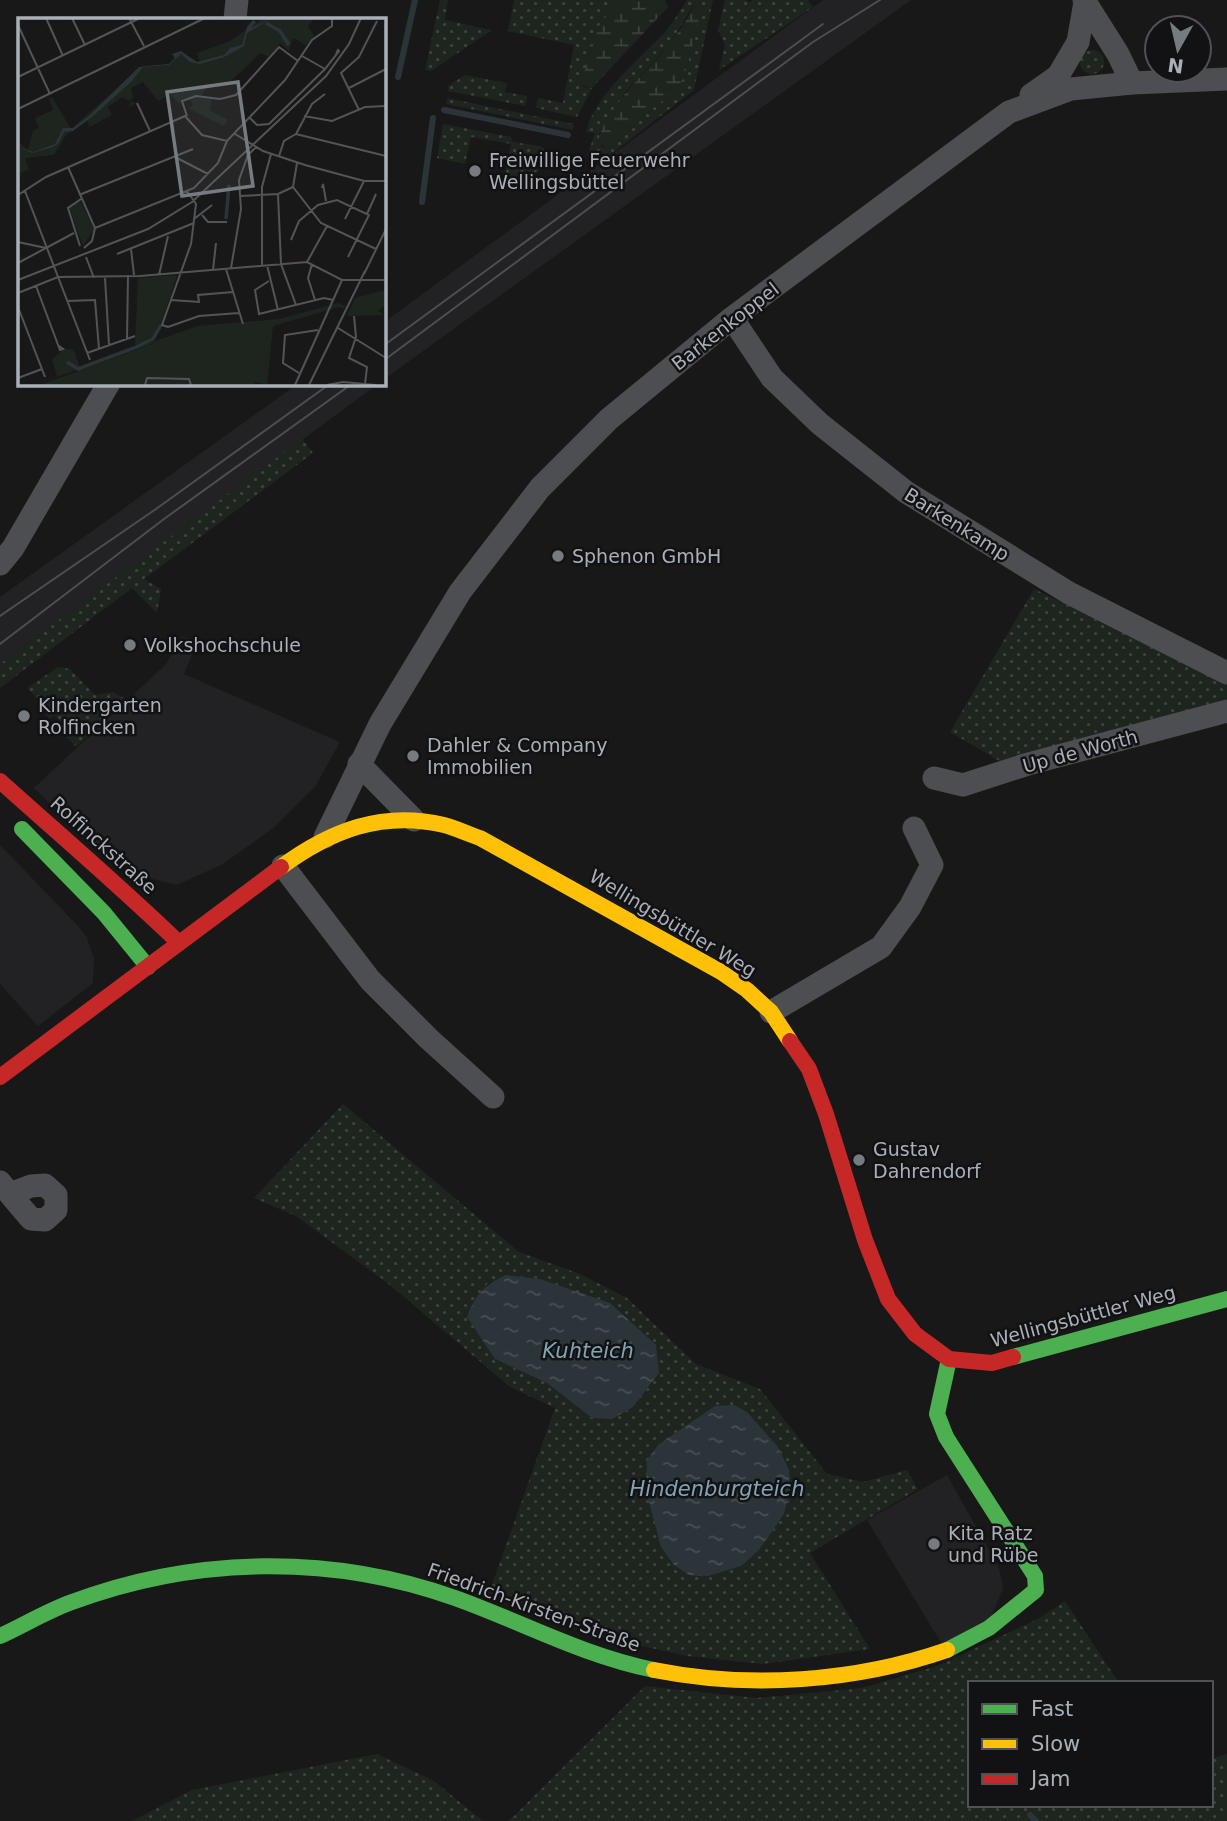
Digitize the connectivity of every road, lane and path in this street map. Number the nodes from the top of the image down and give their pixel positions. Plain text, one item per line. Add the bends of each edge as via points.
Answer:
1 (237, 0) edge
2 (1084, 1) edge
3 (235, 18) edge
4 (1227, 79) edge
5 (1132, 83) junction
6 (1009, 112) junction
7 (732, 318) junction
8 (108, 385) edge
9 (0, 564) edge
10 (1227, 673) edge
11 (1227, 711) edge
12 (359, 764) junction
13 (934, 778) dead end
14 (0, 781) edge
15 (7, 815) dead end
16 (414, 820) junction
17 (914, 828) dead end
18 (326, 837) junction
19 (283, 866) junction
20 (179, 943) junction
21 (148, 967) junction
22 (771, 1012) junction
23 (0, 1077) edge
24 (492, 1097) dead end
25 (1227, 1298) edge
26 (949, 1359) junction
27 (0, 1636) edge

1 - 3 street
2 - 5 street
2 - 6 street via 1078,41 1058,76
4 - 5 street, Barkenkoppel
5 - 6 street, Barkenkoppel via 1071,89
6 - 7 street, Barkenkoppel
7 - 10 street, Barkenkamp via 772,378 820,424 905,492 1069,593
7 - 12 street, Barkenkoppel via 609,419 540,488 460,592
8 - 9 street
11 - 13 street, Up de Worth via 963,785
12 - 16 street
12 - 18 street, Barkenkoppel
14 - 20 main road, Rolfinckstraße
15 - 21 main road via 88,897
16 - 18 main road, Wellingsbüttler Weg via 368,824
16 - 22 main road, Wellingsbüttler Weg via 460,830 514,857 721,972
17 - 22 street via 932,865 910,907 881,947
18 - 19 main road, Wellingsbüttler Weg
19 - 20 main road, Wellingsbüttler Weg
19 - 24 street via 370,980
20 - 21 main road, Wellingsbüttler Weg
21 - 23 main road, Wellingsbüttler Weg
22 - 26 main road, Wellingsbüttler Weg via 809,1069 888,1298 915,1334
25 - 26 main road, Wellingsbüttler Weg via 992,1363
26 - 27 main road, Friedrich-Kirsten-Straße via 937,1414 946,1437 1035,1576 1036,1590 1000,1622 953,1647 903,1663 839,1676 775,1680 678,1674 600,1656 432,1590 364,1574 288,1565 164,1575 72,1602

